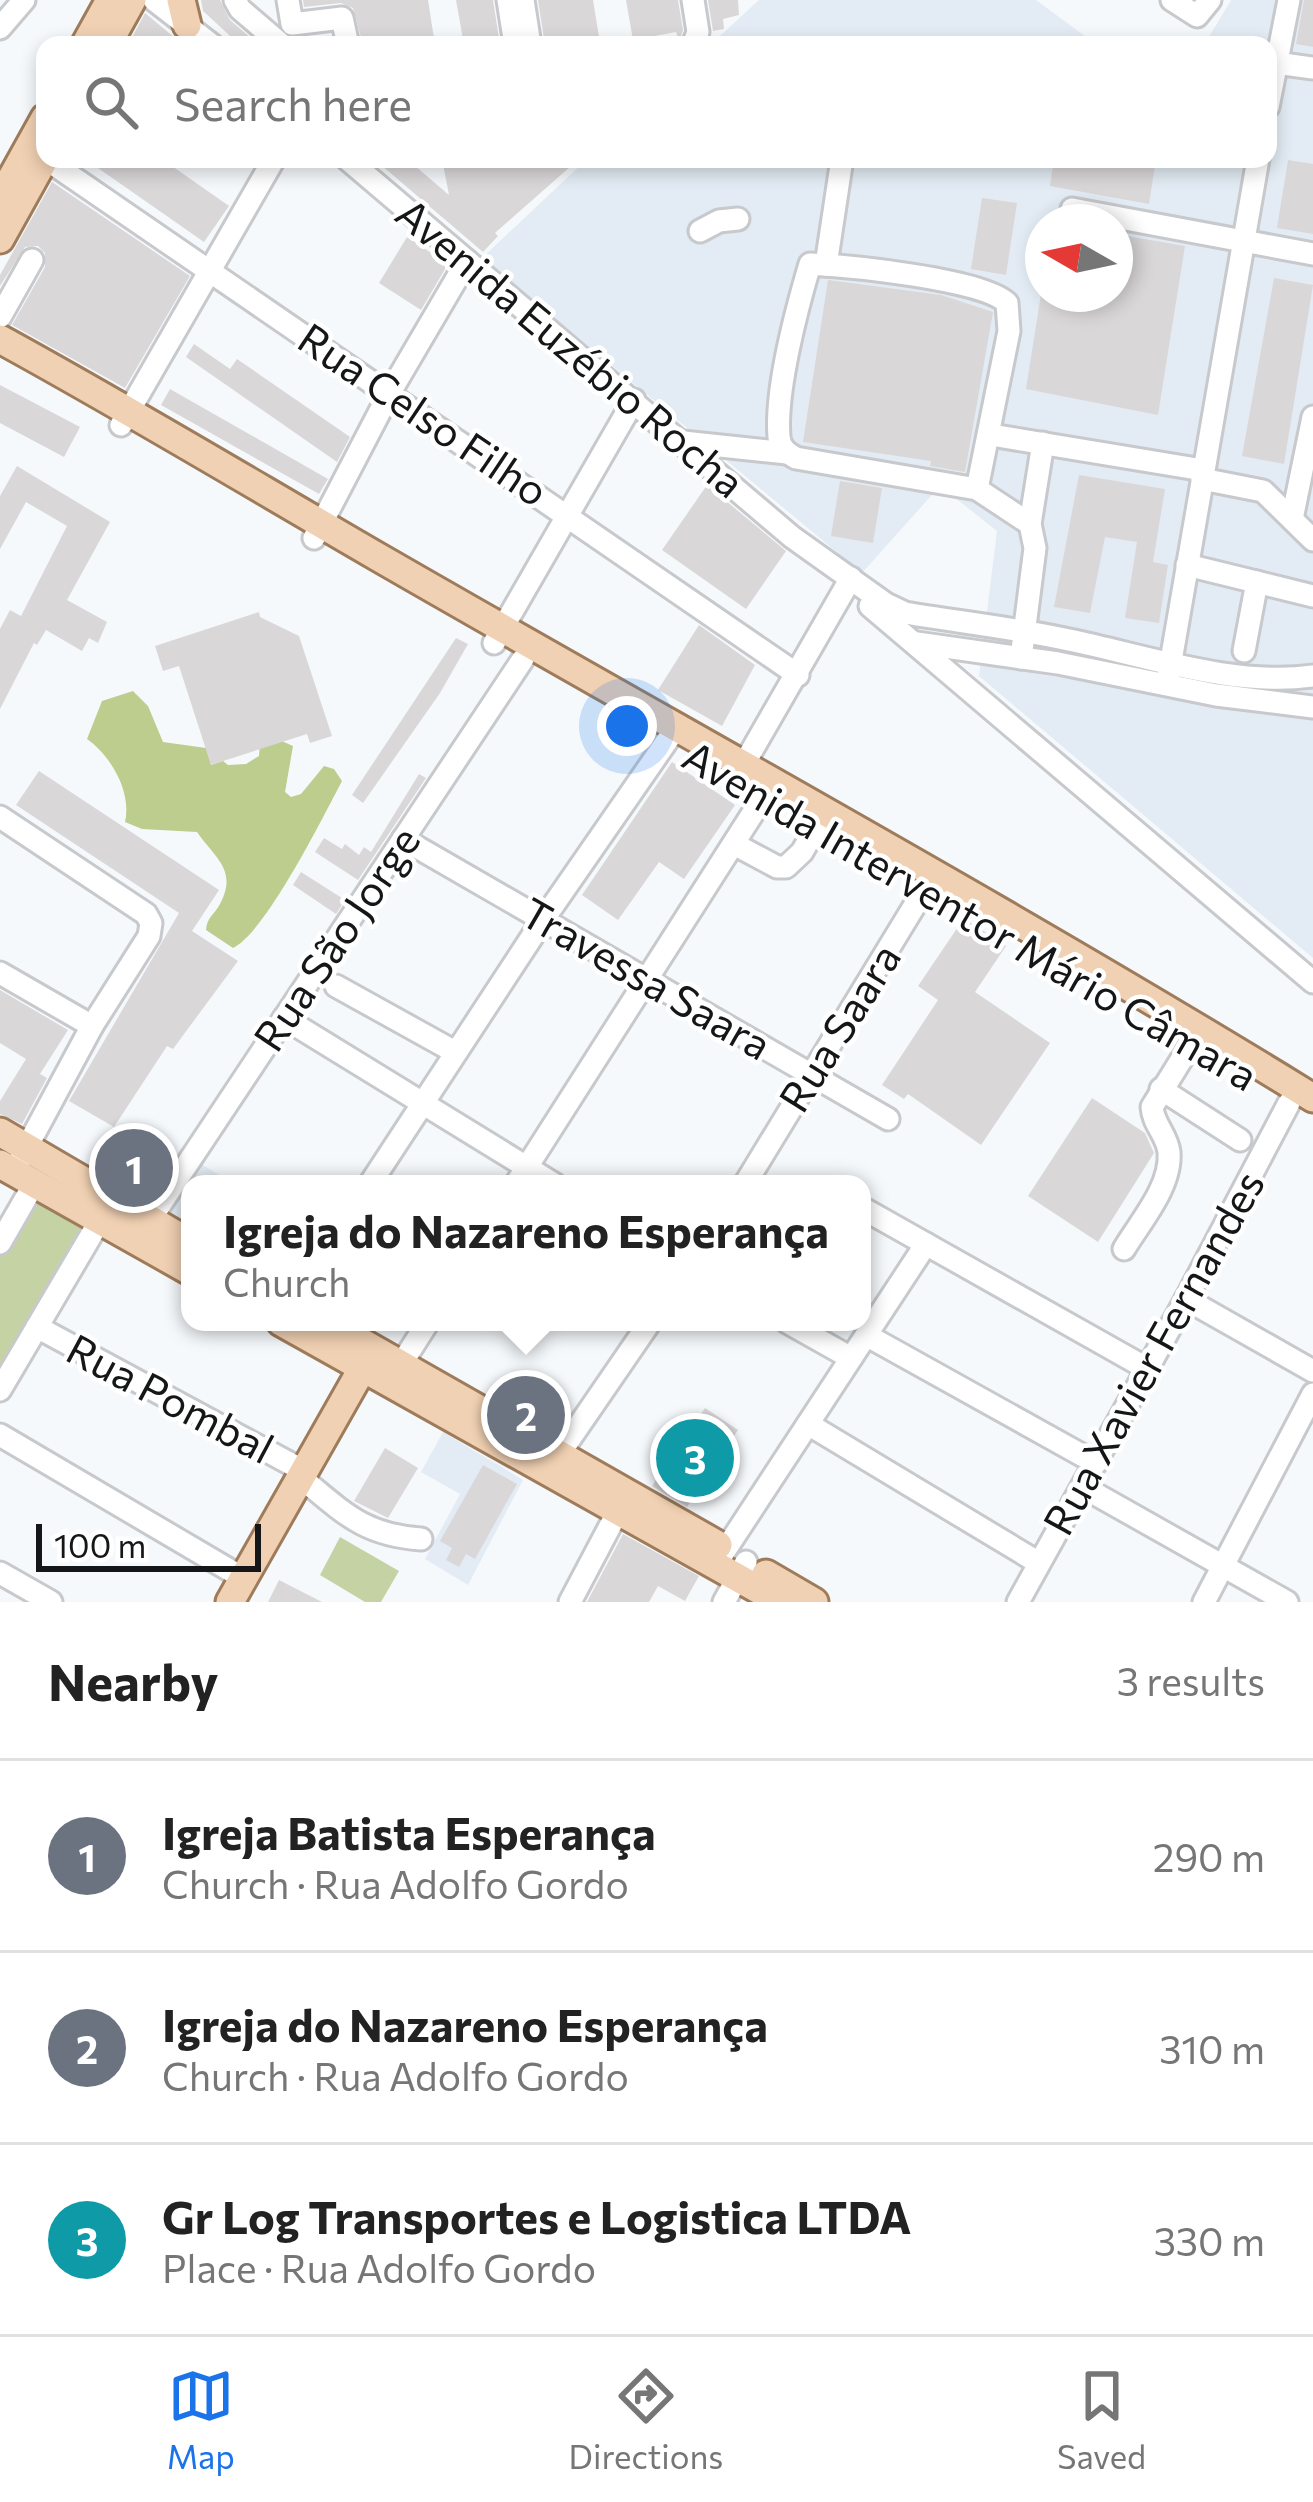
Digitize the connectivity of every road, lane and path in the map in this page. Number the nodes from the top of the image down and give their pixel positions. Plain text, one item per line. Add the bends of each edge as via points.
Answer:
1 (24, 0) edge
2 (110, 0) edge
3 (132, 0) edge
4 (235, 0) edge
5 (288, 0) edge
6 (508, 0) edge
7 (523, 0) edge
8 (693, 0) edge
9 (1172, 0) edge
10 (1289, 0) edge
11 (171, 7) edge
12 (1204, 8) edge
13 (0, 28) edge
14 (90, 36) edge
15 (112, 36) edge
16 (202, 36) edge
17 (287, 36) edge
18 (290, 36) edge
19 (295, 36) edge
20 (346, 36) edge
21 (514, 36) edge
22 (529, 36) edge
23 (696, 36) edge
24 (1277, 58) edge
25 (1277, 63) edge
26 (1313, 68) edge
27 (36, 134) edge
28 (39, 168) edge
29 (60, 168) edge
30 (269, 168) edge
31 (358, 168) edge
32 (841, 168) edge
33 (1256, 168) edge
34 (0, 199) edge
35 (738, 219) dead end
36 (1133, 221) edge
37 (700, 231) dead end
38 (0, 239) edge
39 (1243, 242) junction
40 (1313, 254) edge
41 (32, 260) dead end
42 (467, 261) junction
43 (826, 265) junction
44 (211, 269) junction
45 (9, 280) edge
46 (0, 317) edge
47 (0, 339) edge
48 (0, 361) edge
49 (389, 394) junction
50 (634, 400) junction
51 (125, 417) junction
52 (1313, 417) edge
53 (991, 434) junction
54 (683, 442) junction
55 (1043, 443) junction
56 (787, 453) junction
57 (1203, 474) junction
58 (977, 489) junction
59 (569, 514) junction
60 (1292, 519) junction
61 (1030, 524) junction
62 (318, 531) junction
63 (1313, 540) edge
64 (1187, 565) junction
65 (1257, 582) junction
66 (849, 583) junction
67 (1313, 596) edge
68 (965, 623) junction
69 (1025, 632) junction
70 (499, 634) junction
71 (916, 643) junction
72 (963, 649) junction
73 (1244, 651) dead end
74 (1021, 658) junction
75 (523, 659) junction
76 (1168, 673) junction
77 (798, 674) junction
78 (1313, 676) edge
79 (968, 692) junction
80 (1313, 707) edge
81 (674, 732) junction
82 (741, 771) junction
83 (769, 788) junction
84 (0, 817) edge
85 (822, 818) junction
86 (403, 839) junction
87 (734, 844) junction
88 (931, 880) junction
89 (543, 920) junction
90 (0, 973) edge
91 (1089, 973) junction
92 (646, 980) junction
93 (1313, 982) edge
94 (336, 986) dead end
95 (284, 1018) junction
96 (92, 1026) junction
97 (1191, 1044) junction
98 (455, 1052) junction
99 (811, 1075) junction
100 (1161, 1089) junction
101 (422, 1103) junction
102 (1305, 1106) edge
103 (888, 1119) dead end
104 (0, 1132) edge
105 (1240, 1140) dead end
106 (19, 1167) edge
107 (376, 1175) edge
108 (520, 1175) edge
109 (522, 1175) edge
110 (750, 1175) edge
111 (106, 1209) junction
112 (871, 1213) edge
113 (150, 1220) junction
114 (181, 1238) edge
115 (0, 1243) edge
116 (926, 1244) junction
117 (1124, 1250) dead end
118 (181, 1264) edge
119 (1186, 1299) junction
120 (871, 1327) edge
121 (37, 1328) junction
122 (302, 1331) edge
123 (336, 1331) edge
124 (422, 1331) edge
125 (644, 1331) edge
126 (803, 1331) edge
127 (869, 1331) edge
128 (866, 1335) junction
129 (851, 1358) junction
130 (368, 1359) junction
131 (1146, 1368) junction
132 (1313, 1372) edge
133 (395, 1374) junction
134 (0, 1390) edge
135 (1313, 1394) edge
136 (808, 1424) junction
137 (0, 1435) edge
138 (558, 1456) junction
139 (1096, 1463) junction
140 (302, 1474) junction
141 (1083, 1487) junction
142 (618, 1511) junction
143 (658, 1522) junction
144 (421, 1539) dead end
145 (1039, 1563) junction
146 (1223, 1566) junction
147 (730, 1571) edge
148 (0, 1573) edge
149 (236, 1590) edge
150 (25, 1596) edge
151 (51, 1602) edge
152 (570, 1602) edge
153 (781, 1602) edge
154 (814, 1602) edge
155 (1018, 1602) edge
156 (1204, 1602) edge
157 (1286, 1602) edge

1 - 13 street
2 - 14 main road
3 - 15 main road
4 - 17 street
5 - 18 street
6 - 21 street
7 - 22 street
8 - 23 street
9 - 12 street
10 - 24 street
11 - 16 street
19 - 20 street via 342,18
25 - 26 street
27 - 34 main road
28 - 38 main road
29 - 44 street, Rua Celso Filho
30 - 44 street
31 - 42 street, Avenida Euzébio Rocha
32 - 43 street
33 - 39 street
35 - 37 street
36 - 39 street
39 - 40 street
39 - 57 street
41 - 45 street
42 - 49 street
42 - 50 street, Avenida Euzébio Rocha
43 - 53 street via 932,279 1004,299 1010,331
43 - 56 street via 810,264 794,326 779,438
44 - 49 street, Rua Celso Filho
44 - 51 street
45 - 46 street
47 - 51 main road, Avenida Interventor Mário Câmara
48 - 51 main road, Avenida Interventor Mário Câmara
49 - 59 street, Rua Celso Filho
49 - 62 street
50 - 54 street, Avenida Euzébio Rocha
50 - 59 street
51 - 62 main road, Avenida Interventor Mário Câmara
52 - 60 street
53 - 55 street
53 - 58 street
54 - 56 street
54 - 66 street, Avenida Euzébio Rocha
55 - 57 street
55 - 61 street
56 - 58 street
57 - 60 street via 1263,491
57 - 64 street
58 - 61 street
59 - 70 street
59 - 77 street, Rua Celso Filho
60 - 63 street
61 - 69 street via 1035,548
62 - 70 main road, Avenida Interventor Mário Câmara
64 - 65 street
64 - 76 street
65 - 67 street
65 - 73 street
66 - 68 street, Avenida Euzébio Rocha via 895,609
66 - 71 street, Avenida Euzébio Rocha
66 - 77 street
68 - 69 street, Avenida Euzébio Rocha
68 - 72 street
69 - 74 street
69 - 76 street, Avenida Euzébio Rocha
70 - 75 main road, Avenida Interventor Mário Câmara
70 - 81 main road, Avenida Interventor Mário Câmara
71 - 72 street
71 - 79 street, Avenida Euzébio Rocha
72 - 74 street
72 - 79 street
74 - 76 street
75 - 81 main road, Avenida Interventor Mário Câmara
75 - 86 street, Rua São Jorge
76 - 78 street
76 - 80 street via 1216,695
77 - 82 street
79 - 93 street, Avenida Euzébio Rocha
81 - 82 main road, Avenida Interventor Mário Câmara
81 - 89 street
82 - 83 main road, Avenida Interventor Mário Câmara
83 - 85 main road, Avenida Interventor Mário Câmara
83 - 87 street
84 - 96 street via 151,923
85 - 87 street via 786,867
85 - 88 main road, Avenida Interventor Mário Câmara
86 - 89 street, Travessa Saara
86 - 95 street, Rua São Jorge
87 - 92 street
88 - 91 main road, Avenida Interventor Mário Câmara
88 - 99 street, Rua Saara
89 - 92 street, Travessa Saara
89 - 98 street
90 - 96 street
91 - 97 main road, Avenida Interventor Mário Câmara
91 - 102 main road, Avenida Interventor Mário Câmara
92 - 99 street, Travessa Saara
92 - 109 street
94 - 98 street
95 - 101 street
95 - 113 street, Rua São Jorge
96 - 106 street
97 - 100 street
97 - 102 main road, Avenida Interventor Mário Câmara
98 - 101 street
99 - 103 street, Travessa Saara
99 - 110 street, Rua Saara
100 - 105 street
100 - 117 street via 1153,1117 1169,1165
101 - 107 street
101 - 108 street
102 - 119 street, Rua Xavier Fernandes
104 - 106 main road
106 - 111 main road
106 - 115 street
111 - 113 main road
111 - 118 main road
111 - 121 street
112 - 116 street
113 - 114 main road
116 - 120 street
116 - 131 street
119 - 131 street, Rua Xavier Fernandes
119 - 132 street
121 - 134 street
121 - 140 street, Rua Pombal
122 - 130 main road
123 - 130 main road
124 - 133 street
125 - 138 street
126 - 129 street
127 - 128 street
128 - 129 street
128 - 139 street
129 - 136 street
130 - 133 main road
130 - 140 main road
131 - 139 street, Rua Xavier Fernandes
133 - 138 main road
133 - 142 main road
135 - 146 street
136 - 145 street
136 - 147 street
137 - 149 street
138 - 143 main road
139 - 141 street, Rua Xavier Fernandes
140 - 144 street, Rua Pombal via 365,1527
140 - 149 main road
141 - 145 street, Rua Xavier Fernandes
141 - 146 street
142 - 143 main road
142 - 152 street
143 - 147 main road
145 - 155 street, Rua Xavier Fernandes
146 - 156 street
146 - 157 street
147 - 153 main road
147 - 154 main road
148 - 150 street
150 - 151 street

